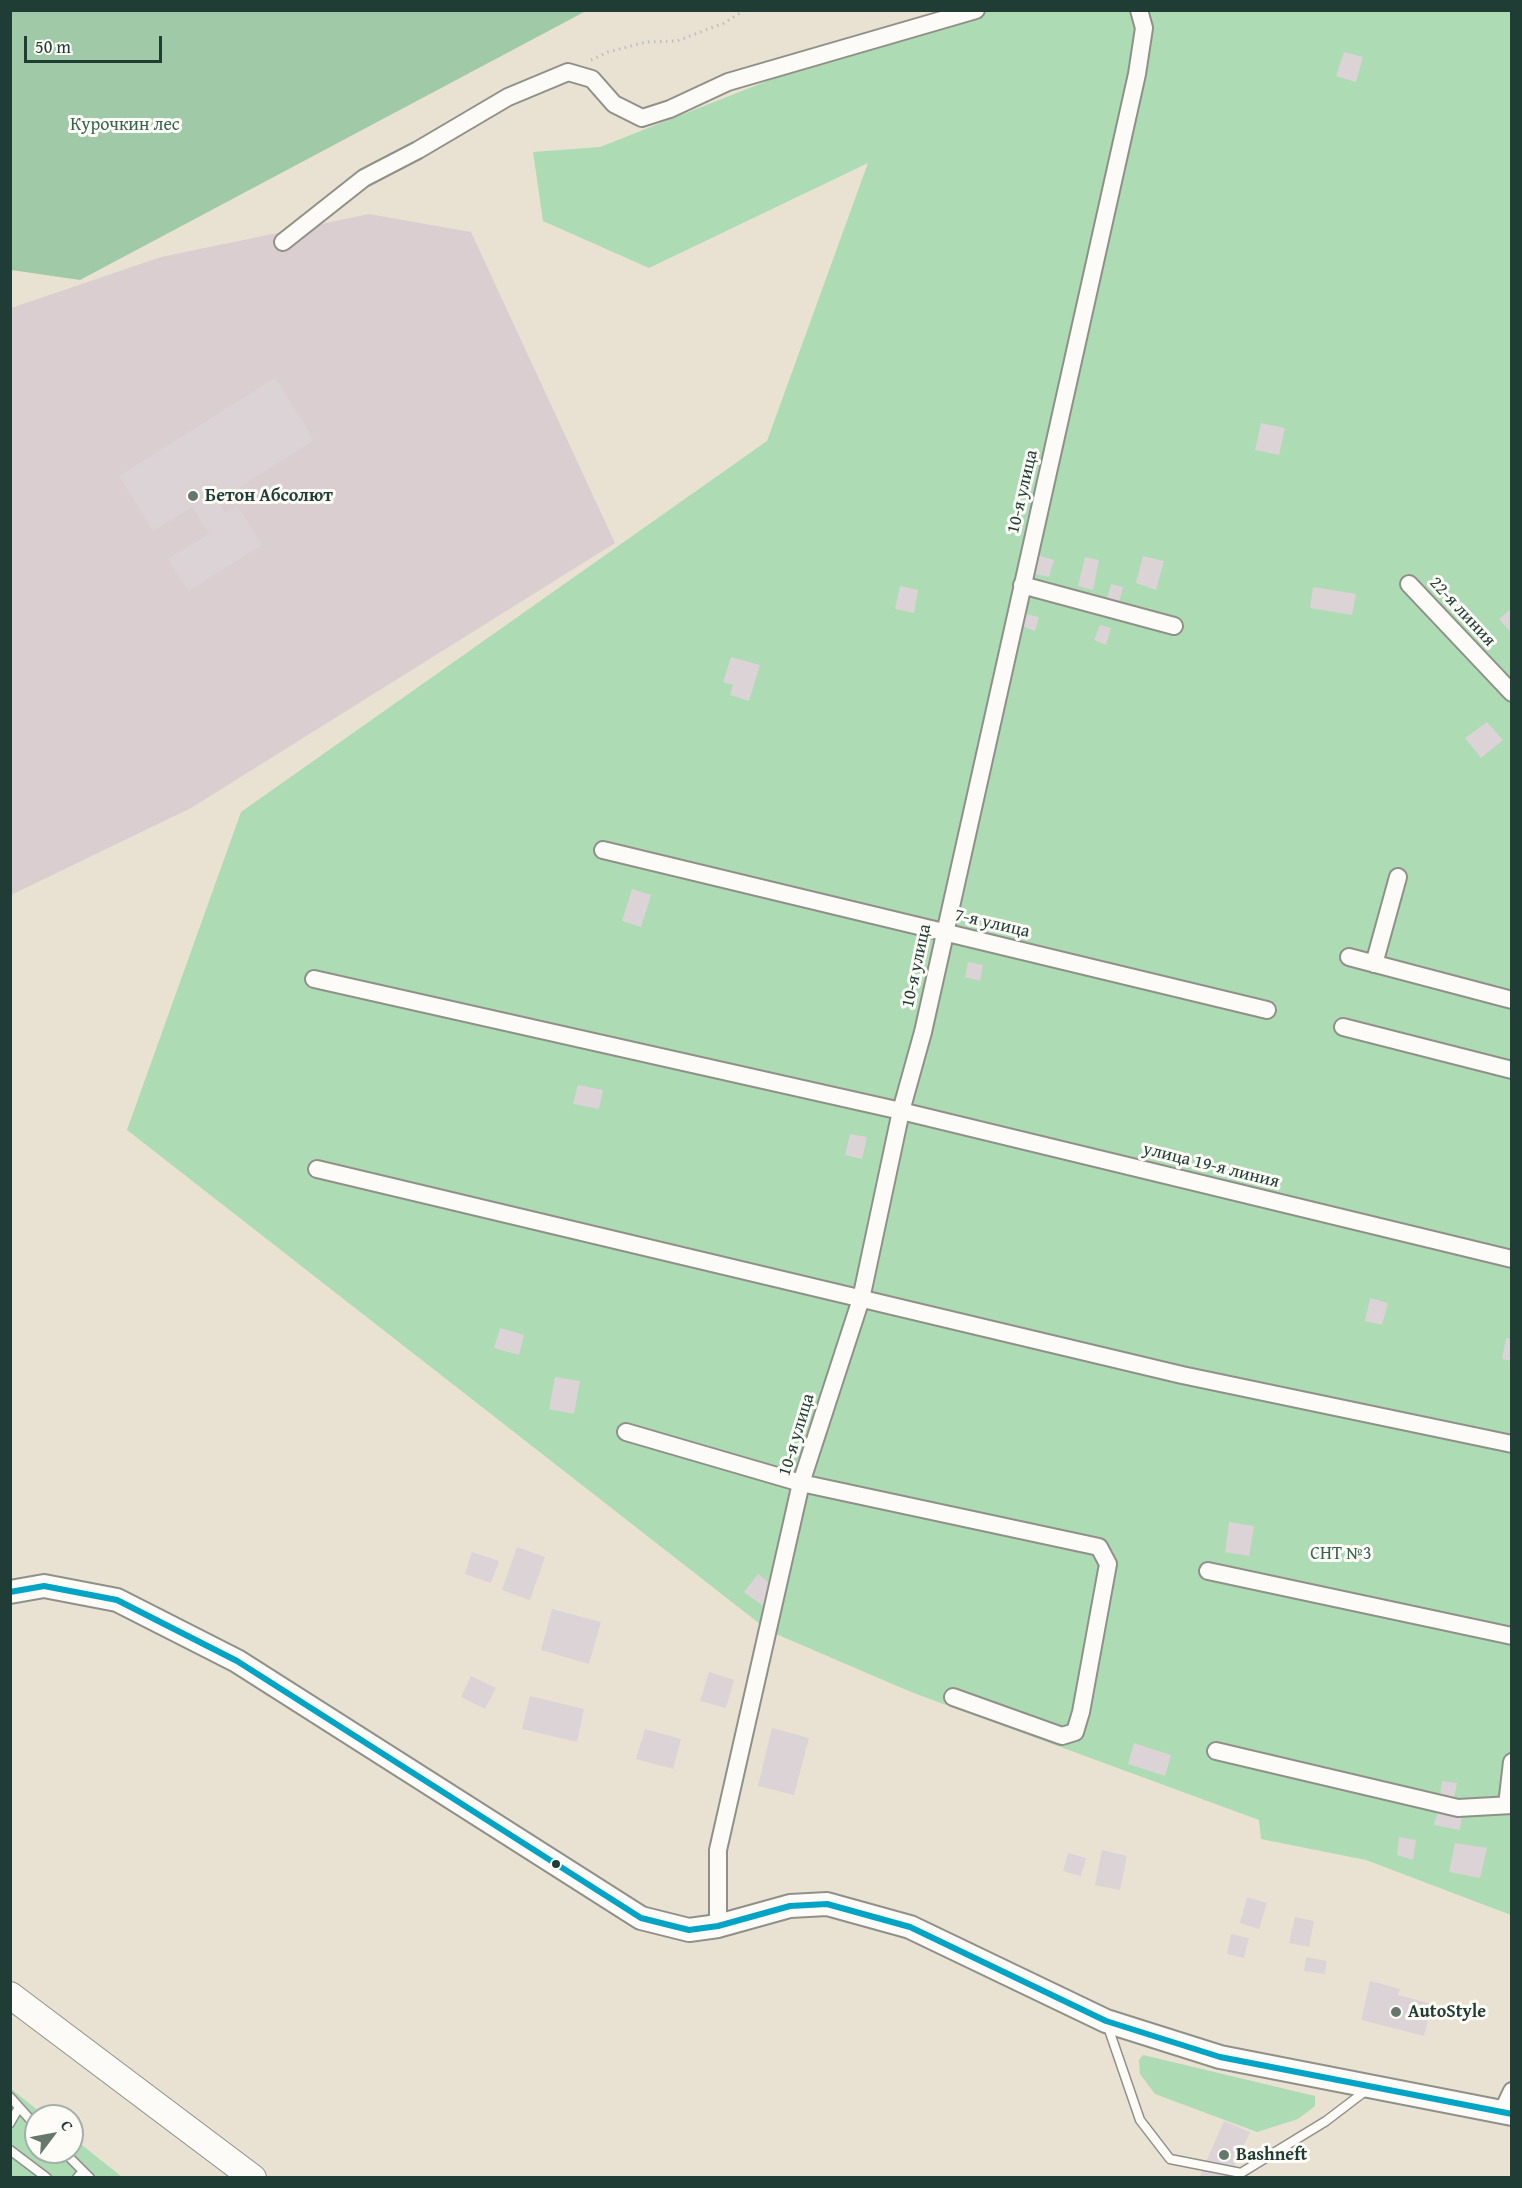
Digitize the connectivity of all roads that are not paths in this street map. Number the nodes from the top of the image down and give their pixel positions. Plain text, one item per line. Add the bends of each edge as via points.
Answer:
1 (976, 10) edge
2 (1139, 10) edge
3 (283, 242) dead end
4 (1409, 584) dead end
5 (1022, 585) junction
6 (1174, 626) dead end
7 (1512, 693) edge
8 (603, 850) dead end
9 (1398, 877) dead end
10 (944, 932) junction
11 (1349, 957) dead end
12 (1374, 964) junction
13 (314, 979) dead end
14 (1512, 999) edge
15 (1268, 1010) dead end
16 (1343, 1027) dead end
17 (1512, 1070) edge
18 (902, 1111) junction
19 (317, 1169) dead end
20 (1512, 1259) edge
21 (861, 1299) junction
22 (626, 1432) dead end
23 (1512, 1444) edge
24 (801, 1483) junction
25 (1208, 1571) dead end
26 (10, 1592) edge
27 (1512, 1636) edge
28 (953, 1697) dead end
29 (1216, 1751) dead end
30 (1512, 1762) edge
31 (1509, 1805) edge
32 (718, 1926) junction
33 (10, 1995) edge
34 (1106, 2021) junction
35 (1369, 2088) junction
36 (1512, 2091) edge
37 (10, 2097) edge
38 (18, 2109) junction
39 (1507, 2113) edge
40 (24, 2115) edge
41 (10, 2123) edge
42 (10, 2150) edge
43 (80, 2174) edge
44 (47, 2178) edge
45 (90, 2178) edge
46 (253, 2178) edge

1 - 3 street via 728,82 642,118 614,104 592,79 568,72 508,97 364,178
2 - 5 street, 10-я улица via 1144,28 1137,74
4 - 7 street, 22-я линия
5 - 6 street
5 - 10 street, 10-я улица
8 - 10 street, 7-я улица
9 - 12 street
10 - 15 street, 7-я улица
10 - 18 street, 10-я улица
11 - 12 street
12 - 14 street
13 - 18 street, улица 19-я линия
16 - 17 street
18 - 20 street, улица 19-я линия
18 - 21 street, 10-я улица
19 - 21 street
21 - 23 street via 1182,1375
21 - 24 street, 10-я улица
22 - 24 street
24 - 28 street via 1099,1547 1108,1564 1075,1732 1062,1736
24 - 32 street, 10-я улица via 718,1851
25 - 27 street
26 - 32 street via 44,1586 117,1600 237,1660 641,1918 689,1930
29 - 31 street via 1458,1808
30 - 31 street
32 - 34 street via 790,1906 826,1904 910,1927
33 - 46 main road
34 - 35 street via 1220,2057
34 - 35 lane via 1140,2120 1170,2158 1241,2173 1326,2121
35 - 39 street
36 - 39 street
37 - 38 lane
38 - 40 lane
38 - 41 lane
42 - 44 lane
43 - 45 lane

